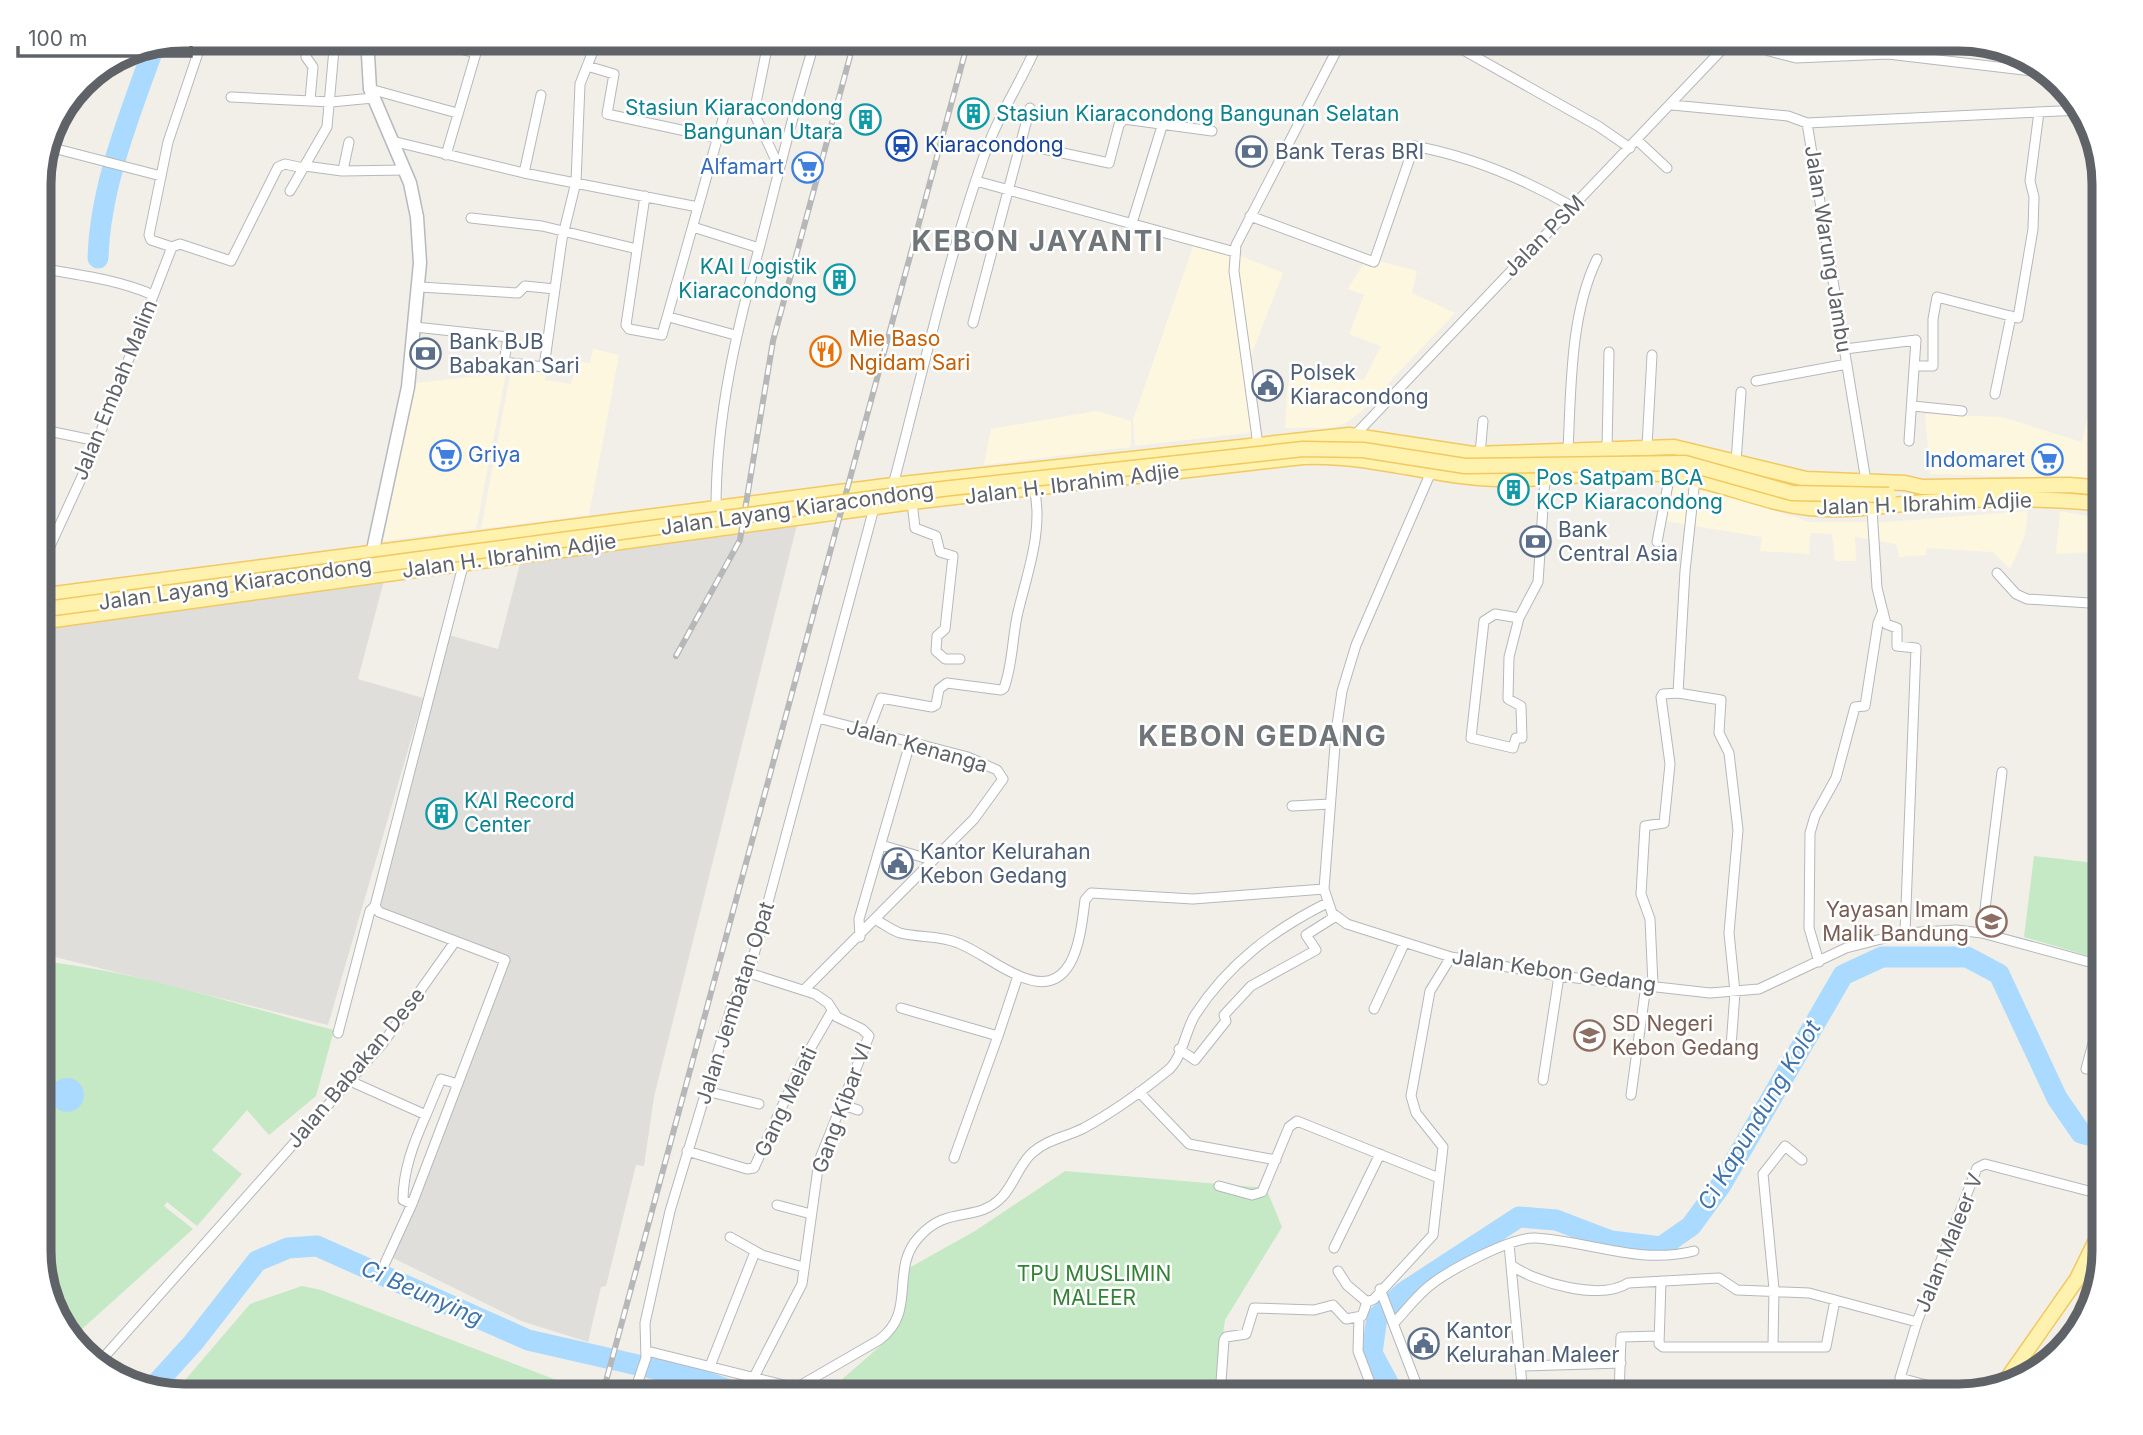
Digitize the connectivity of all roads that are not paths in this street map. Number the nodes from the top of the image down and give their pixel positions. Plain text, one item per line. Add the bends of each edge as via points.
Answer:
1 (198, 51) edge
2 (307, 51) edge
3 (333, 51) edge
4 (368, 51) edge
5 (468, 51) edge
6 (593, 51) edge
7 (766, 51) edge
8 (812, 51) edge
9 (1035, 51) edge
10 (1336, 51) edge
11 (1465, 51) edge
12 (1722, 51) edge
13 (1769, 51) edge
14 (587, 66) junction
15 (2028, 71) edge
16 (372, 94) junction
17 (541, 95) dead end
18 (231, 97) dead end
19 (310, 100) junction
20 (331, 102) junction
21 (1672, 105) junction
22 (1030, 108) dead end
23 (2070, 111) edge
24 (2039, 112) junction
25 (457, 113) junction
26 (724, 115) dead end
27 (1163, 123) junction
28 (1807, 123) junction
29 (1212, 131) dead end
30 (718, 138) junction
31 (392, 141) junction
32 (349, 142) dead end
33 (1021, 144) junction
34 (1633, 144) junction
35 (55, 149) edge
36 (446, 155) junction
37 (304, 167) junction
38 (779, 167) junction
39 (1667, 168) dead end
40 (344, 170) junction
41 (405, 170) junction
42 (524, 173) junction
43 (161, 176) junction
44 (976, 181) junction
45 (576, 182) junction
46 (290, 191) dead end
47 (1008, 191) junction
48 (645, 196) junction
49 (698, 207) junction
50 (1573, 207) junction
51 (1250, 216) junction
52 (471, 218) dead end
53 (1132, 223) junction
54 (693, 227) junction
55 (564, 231) junction
56 (959, 233) junction
57 (994, 243) junction
58 (172, 247) junction
59 (759, 248) junction
60 (637, 249) junction
61 (1235, 252) junction
62 (1597, 259) dead end
63 (51, 270) edge
64 (420, 287) junction
65 (555, 289) junction
66 (153, 295) junction
67 (2011, 316) junction
68 (669, 317) junction
69 (972, 323) dead end
70 (415, 327) junction
71 (735, 335) junction
72 (1845, 349) junction
73 (1609, 352) dead end
74 (1652, 355) dead end
75 (1847, 364) junction
76 (1915, 366) junction
77 (1756, 381) dead end
78 (1741, 392) dead end
79 (1995, 394) dead end
80 (1913, 406) junction
81 (1962, 411) dead end
82 (1483, 421) dead end
83 (51, 431) edge
84 (1357, 436) junction
85 (97, 441) junction
86 (1909, 441) dead end
87 (1265, 444) junction
88 (1647, 446) junction
89 (1607, 449) junction
90 (1569, 450) junction
91 (1480, 454) junction
92 (1348, 456) junction
93 (1367, 458) junction
94 (1274, 459) junction
95 (1736, 463) junction
96 (1431, 472) junction
97 (1670, 474) junction
98 (1545, 478) junction
99 (1695, 479) junction
100 (1866, 481) junction
101 (893, 485) junction
102 (2092, 487) edge
103 (1034, 488) junction
104 (1921, 494) junction
105 (764, 501) junction
106 (912, 502) junction
107 (2092, 503) edge
108 (716, 508) junction
109 (874, 508) junction
110 (1872, 509) junction
111 (766, 523) junction
112 (564, 528) junction
113 (1657, 542) dead end
114 (51, 543) edge
115 (567, 548) junction
116 (370, 553) junction
117 (464, 562) junction
118 (1997, 573) dead end
119 (373, 576) junction
120 (51, 594) edge
121 (2092, 603) edge
122 (51, 608) edge
123 (1882, 608) junction
124 (1519, 618) junction
125 (51, 620) edge
126 (960, 659) dead end
127 (1678, 693) junction
128 (818, 718) junction
129 (868, 732) junction
130 (910, 743) junction
131 (2002, 772) dead end
132 (1330, 804) junction
133 (1292, 806) dead end
134 (881, 845) junction
135 (932, 860) junction
136 (1324, 889) junction
137 (1326, 903) junction
138 (375, 906) junction
139 (1336, 916) junction
140 (876, 920) junction
141 (1905, 933) junction
142 (1982, 933) junction
143 (860, 937) junction
144 (454, 943) junction
145 (1404, 944) junction
146 (1451, 957) junction
147 (1823, 963) junction
148 (2092, 963) edge
149 (749, 973) junction
150 (1018, 976) junction
151 (1559, 976) junction
152 (1650, 985) junction
153 (804, 990) junction
154 (1735, 992) junction
155 (901, 1008) dead end
156 (1374, 1009) dead end
157 (832, 1011) junction
158 (338, 1033) dead end
159 (998, 1036) junction
160 (1731, 1047) dead end
161 (2092, 1048) edge
162 (1179, 1049) junction
163 (2086, 1069) dead end
164 (1543, 1080) dead end
165 (350, 1081) junction
166 (458, 1084) junction
167 (706, 1091) junction
168 (1139, 1092) junction
169 (1631, 1095) dead end
170 (759, 1104) dead end
171 (843, 1105) junction
172 (858, 1110) dead end
173 (426, 1115) junction
174 (687, 1150) junction
175 (1380, 1154) junction
176 (954, 1158) dead end
177 (1276, 1160) junction
178 (1802, 1160) dead end
179 (1439, 1178) junction
180 (1219, 1186) dead end
181 (2092, 1192) edge
182 (412, 1204) junction
183 (777, 1205) dead end
184 (811, 1214) junction
185 (730, 1237) dead end
186 (1509, 1244) junction
187 (1334, 1248) dead end
188 (1694, 1251) dead end
189 (755, 1252) junction
190 (2091, 1262) edge
191 (385, 1263) dead end
192 (1511, 1265) junction
193 (803, 1266) junction
194 (1338, 1271) dead end
195 (1661, 1281) junction
196 (1774, 1289) junction
197 (1381, 1291) junction
198 (1835, 1300) junction
199 (1367, 1302) junction
200 (1359, 1317) junction
201 (1395, 1322) junction
202 (1917, 1322) junction
203 (1659, 1336) junction
204 (1773, 1345) junction
205 (647, 1355) junction
206 (104, 1358) edge
207 (1621, 1363) junction
208 (710, 1366) junction
209 (1520, 1366) junction
210 (2013, 1372) edge
211 (753, 1379) junction
212 (638, 1384) edge
213 (766, 1384) edge
214 (806, 1384) edge
215 (1221, 1384) edge
216 (1370, 1384) edge
217 (1417, 1384) edge
218 (1522, 1384) edge
219 (1620, 1384) edge
220 (1917, 1384) edge

1 - 43 street
2 - 19 street via 313,67
3 - 20 street
4 - 16 street
5 - 25 street via 476,53
6 - 14 street
7 - 38 street via 754,113
8 - 38 street
9 - 44 street via 999,116
10 - 51 street
11 - 34 street
12 - 21 street, Jalan PSM
13 - 15 street via 1797,58 1888,54
14 - 30 street via 614,74 607,114
14 - 45 street via 580,84
16 - 20 street
16 - 25 street
16 - 31 street
17 - 42 street
18 - 19 street
19 - 20 street
20 - 37 street via 327,128
21 - 28 street via 1788,116
21 - 34 street, Jalan PSM
22 - 33 street
23 - 24 street, Jalan Warung Jambu
24 - 28 street, Jalan Warung Jambu
24 - 67 street via 2031,181 2033,229 2018,318
25 - 36 street
26 - 30 street
27 - 29 street
27 - 33 street via 1122,120 1109,163
27 - 53 street
28 - 72 street, Jalan Warung Jambu
30 - 49 street
31 - 36 street
31 - 41 street
32 - 40 street
33 - 47 street
34 - 39 street
34 - 50 street, Jalan PSM
35 - 43 street
36 - 42 street
37 - 40 street
37 - 46 street
37 - 58 street via 278,167 231,261 180,244
38 - 59 street
40 - 41 street
41 - 64 street via 418,217
42 - 45 street
43 - 58 street via 149,235 151,240
44 - 47 street
44 - 56 street
45 - 48 street
45 - 55 street
47 - 53 street
47 - 57 street
48 - 49 street
48 - 60 street
49 - 54 street
50 - 51 street via 1479,163 1414,146 1374,261
50 - 84 street, Jalan PSM via 1462,319
51 - 61 street
52 - 55 street
53 - 61 street
54 - 59 street
54 - 68 street
55 - 60 street
55 - 65 street
56 - 57 street
56 - 101 street
57 - 69 street
58 - 66 street, Jalan Embah Malim
59 - 71 street
60 - 68 street via 627,327 662,335
61 - 87 street via 1236,287
62 - 90 street via 1573,357
63 - 66 street via 114,279
64 - 65 street via 518,293 525,286
64 - 70 street
65 - 70 street via 544,367 504,362 508,337
66 - 85 street, Jalan Embah Malim
67 - 76 street via 1937,297 1933,366
67 - 79 street
68 - 71 street
70 - 116 street via 408,387
71 - 108 street via 720,424
72 - 75 street, Jalan Warung Jambu
72 - 76 street via 1916,340
73 - 89 street
74 - 88 street
75 - 77 street
75 - 100 street, Jalan Warung Jambu
76 - 80 street
78 - 95 street
80 - 81 street
80 - 86 street
82 - 91 street
83 - 85 street
84 - 87 main road, Jalan H. Ibrahim Adjie
84 - 91 main road, Jalan H. Ibrahim Adjie
84 - 92 main road via 1342,445
84 - 93 main road via 1373,451
85 - 114 street, Jalan Embah Malim
87 - 94 main road
87 - 101 main road, Jalan H. Ibrahim Adjie
88 - 89 main road, Jalan H. Ibrahim Adjie
88 - 95 main road, Jalan H. Ibrahim Adjie via 1682,448
89 - 90 main road, Jalan H. Ibrahim Adjie
90 - 91 main road, Jalan H. Ibrahim Adjie
92 - 93 main road, Jalan H. Ibrahim Adjie
92 - 94 main road, Jalan H. Ibrahim Adjie
93 - 96 main road, Jalan H. Ibrahim Adjie
94 - 103 main road, Jalan H. Ibrahim Adjie
95 - 100 main road, Jalan H. Ibrahim Adjie via 1805,479
96 - 98 main road, Jalan H. Ibrahim Adjie via 1499,480
96 - 132 street, Jalan Kebon Gedang via 1353,656 1337,722
97 - 98 main road, Jalan H. Ibrahim Adjie
97 - 99 main road, Jalan H. Ibrahim Adjie
97 - 113 street
98 - 124 street via 1538,582
99 - 110 main road, Jalan H. Ibrahim Adjie via 1785,505
99 - 127 street
100 - 104 main road, Jalan H. Ibrahim Adjie
101 - 105 main road, Jalan H. Ibrahim Adjie
102 - 104 main road, Jalan H. Ibrahim Adjie
103 - 106 main road, Jalan H. Ibrahim Adjie
103 - 129 street via 1037,513 1028,577 1004,688 947,683 939,689 932,707 881,698
104 - 107 main road, Jalan H. Ibrahim Adjie
104 - 110 main road, Jalan H. Ibrahim Adjie
104 - 122 main road, Jalan Layang Kiaracondong, bridge via 1792,493 1685,463 1465,466 1363,450 1304,449 942,489
105 - 108 main road, Jalan H. Ibrahim Adjie
105 - 111 main road
106 - 109 main road, Jalan H. Ibrahim Adjie
106 - 126 street via 915,528 933,534 940,541 940,552 953,556 945,629 937,636 936,651 945,659
108 - 112 main road, Jalan H. Ibrahim Adjie
109 - 111 main road, Jalan H. Ibrahim Adjie
109 - 128 street, Jalan Jembatan Opat
110 - 123 street
111 - 115 main road, Jalan H. Ibrahim Adjie
112 - 115 main road
112 - 116 main road, Jalan H. Ibrahim Adjie
115 - 117 main road, Jalan H. Ibrahim Adjie
116 - 119 street
116 - 120 main road, Jalan H. Ibrahim Adjie
117 - 119 main road, Jalan H. Ibrahim Adjie
117 - 138 street
118 - 121 street via 2027,599
119 - 125 main road, Jalan H. Ibrahim Adjie
123 - 141 street via 1886,624 1896,628 1896,646 1916,647
123 - 147 street via 1865,706 1855,707 1836,778 1810,833 1809,928
124 - 124 street via 1495,614 1484,621 1471,738 1513,748 1516,738 1522,738 1521,706 1508,699 1507,675
127 - 152 street via 1662,695 1670,766 1664,823 1645,826 1641,894 1650,919
127 - 154 street via 1721,699 1719,733 1737,797 1729,933
128 - 129 street, Jalan Kenanga
128 - 149 street, Jalan Jembatan Opat
129 - 130 street, Jalan Kenanga
130 - 134 street
130 - 135 street, Jalan Kenanga via 968,757 995,768 1003,777 974,819
131 - 142 street
132 - 133 street
132 - 136 street, Jalan Kebon Gedang
134 - 135 street
134 - 143 street via 859,919
135 - 140 street
136 - 137 street, Jalan Kebon Gedang
136 - 150 street via 1193,899 1091,893 1085,900 1071,963 1056,979
137 - 139 street, Jalan Kebon Gedang
137 - 162 street via 1258,944 1236,963 1195,1014
138 - 144 street via 379,912
138 - 158 street
139 - 145 street, Jalan Kebon Gedang
139 - 162 street via 1306,935 1316,950 1251,986 1224,1015 1226,1021 1195,1060
140 - 143 street
140 - 150 street via 901,933 972,948
141 - 142 street, Jalan Kebon Gedang
141 - 147 street, Jalan Kebon Gedang via 1846,948
142 - 148 street, Jalan Kebon Gedang
143 - 153 street
144 - 165 street, Jalan Babakan Dese
144 - 166 street via 505,960
145 - 146 street, Jalan Kebon Gedang
145 - 156 street
146 - 151 street, Jalan Kebon Gedang
146 - 179 street via 1430,991 1411,1096 1416,1113 1443,1145
147 - 154 street, Jalan Kebon Gedang via 1772,985
149 - 153 street
149 - 167 street, Jalan Jembatan Opat via 733,1002
150 - 159 street
151 - 152 street, Jalan Kebon Gedang
151 - 164 street
152 - 154 street, Jalan Kebon Gedang
152 - 169 street
153 - 157 street via 828,1003
154 - 160 street
155 - 159 street
157 - 171 street, Gang Kibar VI via 869,1036
157 - 174 street, Gang Melati via 802,1063 754,1168
159 - 176 street
161 - 163 street
162 - 168 street via 1170,1069
165 - 173 street
165 - 206 street, Jalan Babakan Dese
166 - 173 street via 441,1079
166 - 182 street
167 - 170 street
167 - 174 street, Jalan Jembatan Opat
168 - 177 street via 1189,1144
168 - 214 street via 1081,1129 1049,1140 1030,1155 993,1205 946,1216 925,1231 906,1257 901,1311 891,1332
171 - 172 street
171 - 184 street, Gang Kibar VI via 819,1161
173 - 182 street via 409,1157 403,1190 403,1200
174 - 205 street, Jalan Jembatan Opat via 645,1322
175 - 177 street via 1297,1121 1291,1124
175 - 179 street
175 - 187 street
177 - 180 street via 1259,1195
178 - 196 street via 1785,1146 1763,1174
179 - 197 street via 1433,1235
181 - 202 street, Jalan Maleer V via 1979,1165
182 - 191 street
183 - 184 street
184 - 193 street, Gang Kibar VI
185 - 189 street
186 - 188 street via 1531,1238 1623,1254
186 - 192 street
186 - 201 street via 1434,1282
189 - 193 street
189 - 208 street
190 - 210 main road
192 - 195 street via 1523,1273 1592,1291 1617,1291 1628,1283
192 - 209 street
193 - 211 street, Gang Kibar VI via 802,1284
194 - 199 street
195 - 196 street via 1719,1278 1737,1290
195 - 203 street
196 - 198 street
196 - 204 street
197 - 199 street
197 - 201 street
198 - 202 street
198 - 204 street via 1828,1346
199 - 200 street
200 - 215 street via 1343,1319 1333,1304 1314,1310 1254,1308 1246,1334 1224,1340
200 - 216 street via 1358,1351
201 - 217 street
202 - 220 street, Jalan Maleer V via 1900,1380
203 - 204 street via 1663,1347
203 - 207 street via 1622,1337
205 - 208 street
205 - 212 street, Jalan Jembatan Opat
207 - 209 street
207 - 219 street
208 - 211 street
209 - 218 street
211 - 213 street

